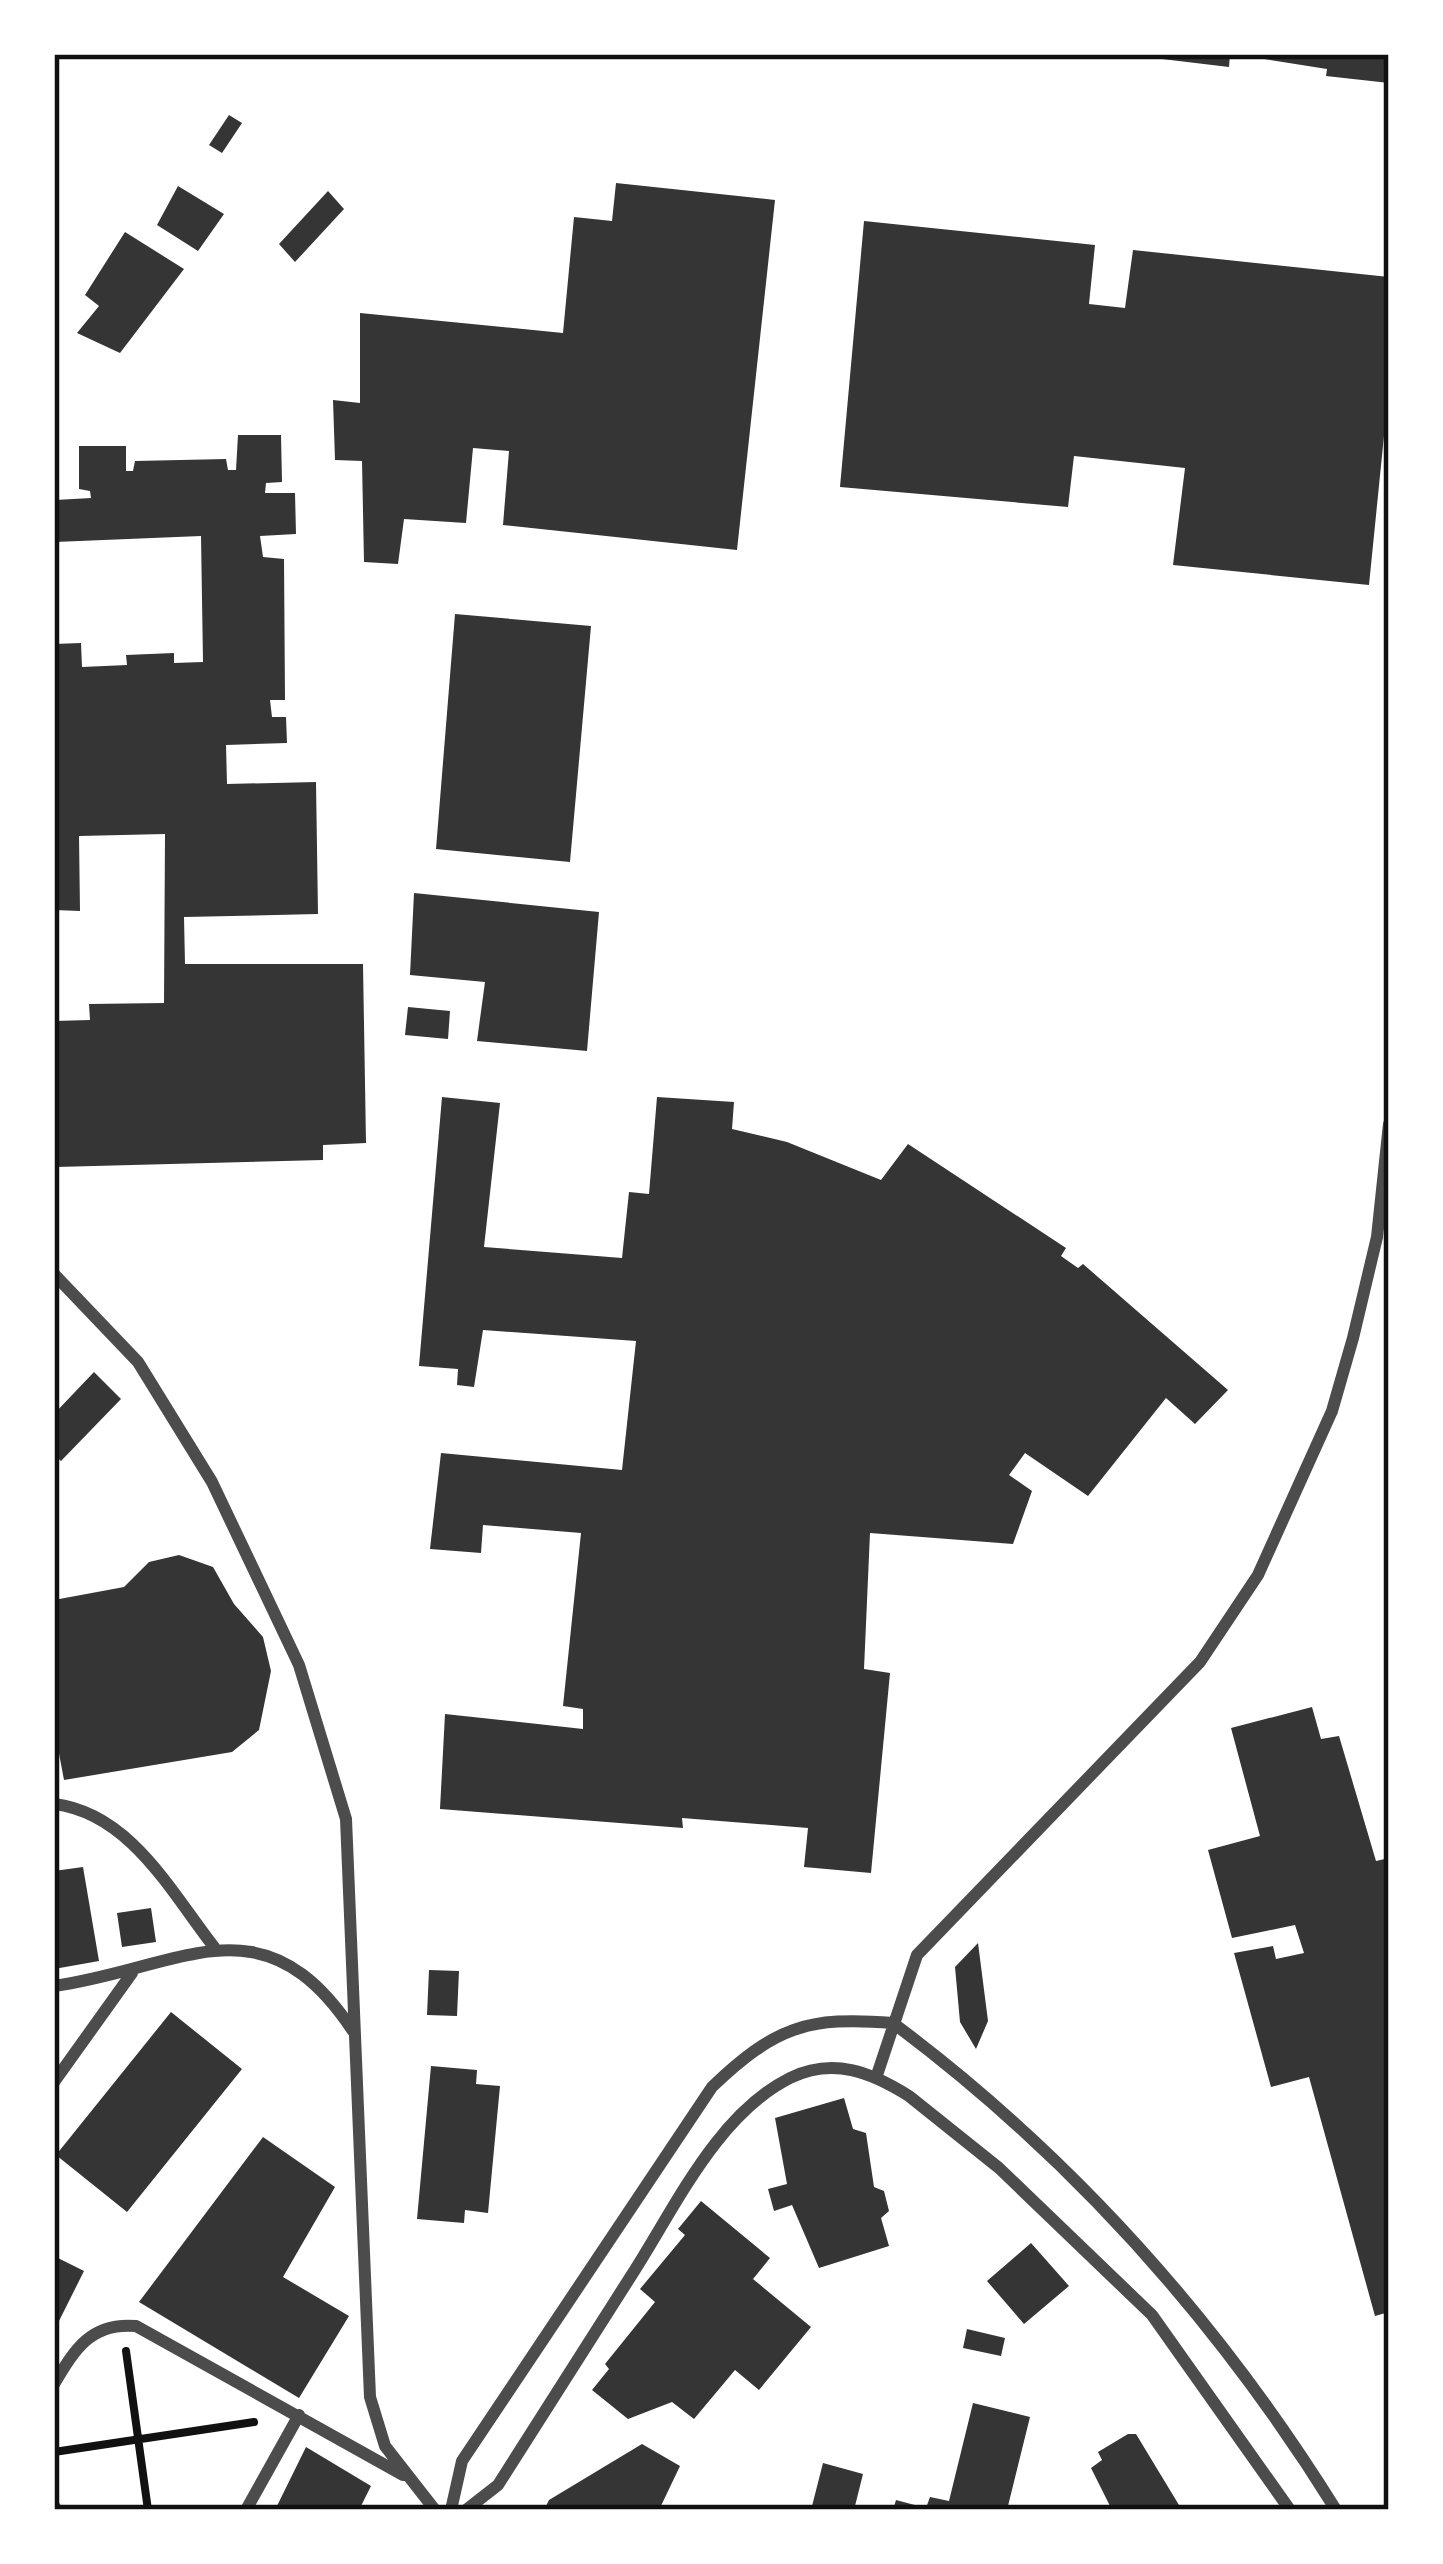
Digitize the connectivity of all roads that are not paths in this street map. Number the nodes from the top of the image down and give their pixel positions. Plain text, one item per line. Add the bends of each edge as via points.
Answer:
1 (1389, 1124) edge
2 (1377, 1237) junction
3 (1389, 1246) edge
4 (54, 1274) edge
5 (54, 1804) edge
6 (214, 1947) junction
7 (132, 1972) junction
8 (54, 1986) edge
9 (893, 2024) junction
10 (353, 2032) junction
11 (877, 2075) junction
12 (54, 2081) edge
13 (54, 2384) edge
14 (298, 2415) junction
15 (409, 2478) junction
16 (246, 2510) edge
17 (436, 2510) edge
18 (451, 2510) edge
19 (466, 2510) edge
20 (1291, 2510) edge
21 (1336, 2510) edge

1 - 2 street
2 - 3 street
2 - 9 street via 1332,1411 1230,1623 917,1955
4 - 10 street via 150,1382 212,1482 299,1665 346,1819
5 - 6 street via 98,1814 119,1831
6 - 7 street
6 - 10 street via 284,1961 314,1980
7 - 8 street
7 - 12 street
9 - 11 street
9 - 18 street via 837,2018 791,2027 753,2048 712,2087 462,2461
9 - 21 street via 1024,2129 1124,2229 1248,2380
10 - 15 street via 370,2397 385,2446
11 - 19 street via 814,2069 743,2112 498,2485
11 - 20 street via 999,2168 1138,2300
13 - 14 street via 84,2339 122,2324 149,2330
14 - 15 street
14 - 16 street
15 - 17 street

